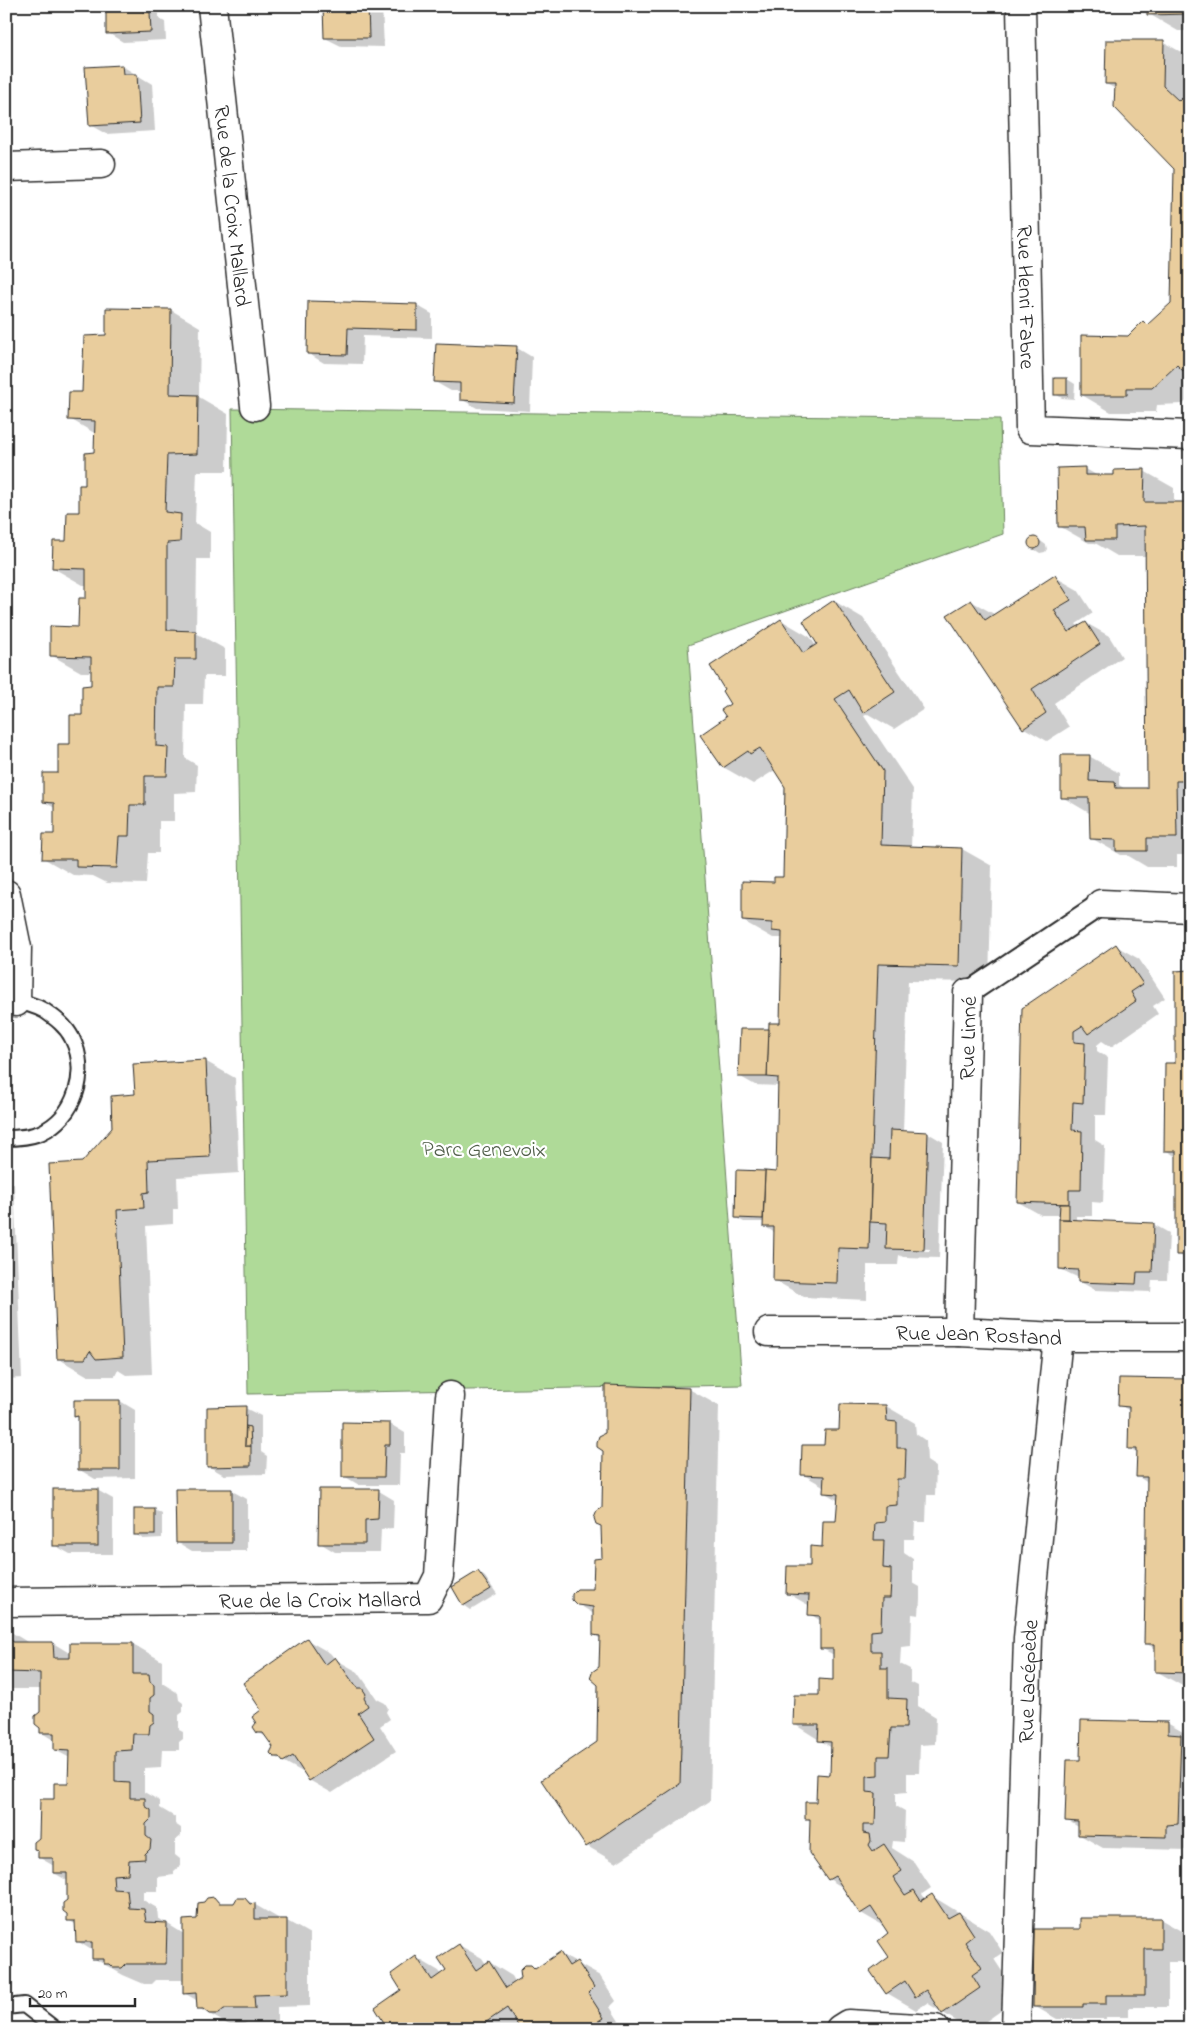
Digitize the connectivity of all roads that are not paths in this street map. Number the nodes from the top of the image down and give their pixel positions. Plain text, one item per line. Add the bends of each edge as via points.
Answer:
1 (212, 6) edge
2 (1021, 6) edge
3 (101, 164) dead end
4 (6, 167) edge
5 (255, 406) dead end
6 (1190, 435) edge
7 (6, 894) edge
8 (1101, 904) joint
9 (1190, 908) edge
10 (968, 993) joint
11 (11, 1002) edge
12 (6, 1138) edge
13 (769, 1332) dead end
14 (959, 1332) junction
15 (1058, 1337) junction
16 (1190, 1337) edge
17 (450, 1396) dead end
18 (6, 1602) edge
19 (6, 2007) edge
20 (55, 2029) edge
21 (840, 2029) edge
22 (935, 2029) edge
23 (1016, 2029) edge

1 - 5 street, Rue de la Croix Mallard
2 - 6 street, Rue Henri Fabre via 1030,429
3 - 4 street
7 - 11 street via 16,948
8 - 9 street, Rue Linné
8 - 10 street, Rue Linné
10 - 14 street, Rue Linné
11 - 12 lane via 38,1007 57,1019 72,1037 79,1058 80,1080 72,1102 60,1120 24,1138
13 - 14 street, Rue Jean Rostand
14 - 15 street, Rue Jean Rostand
15 - 16 street, Rue Jean Rostand
15 - 23 street, Rue Lacépède via 1028,1638
17 - 18 street, Rue de la Croix Mallard via 439,1576 428,1598
19 - 20 lane via 24,2005
21 - 22 street via 848,2024

